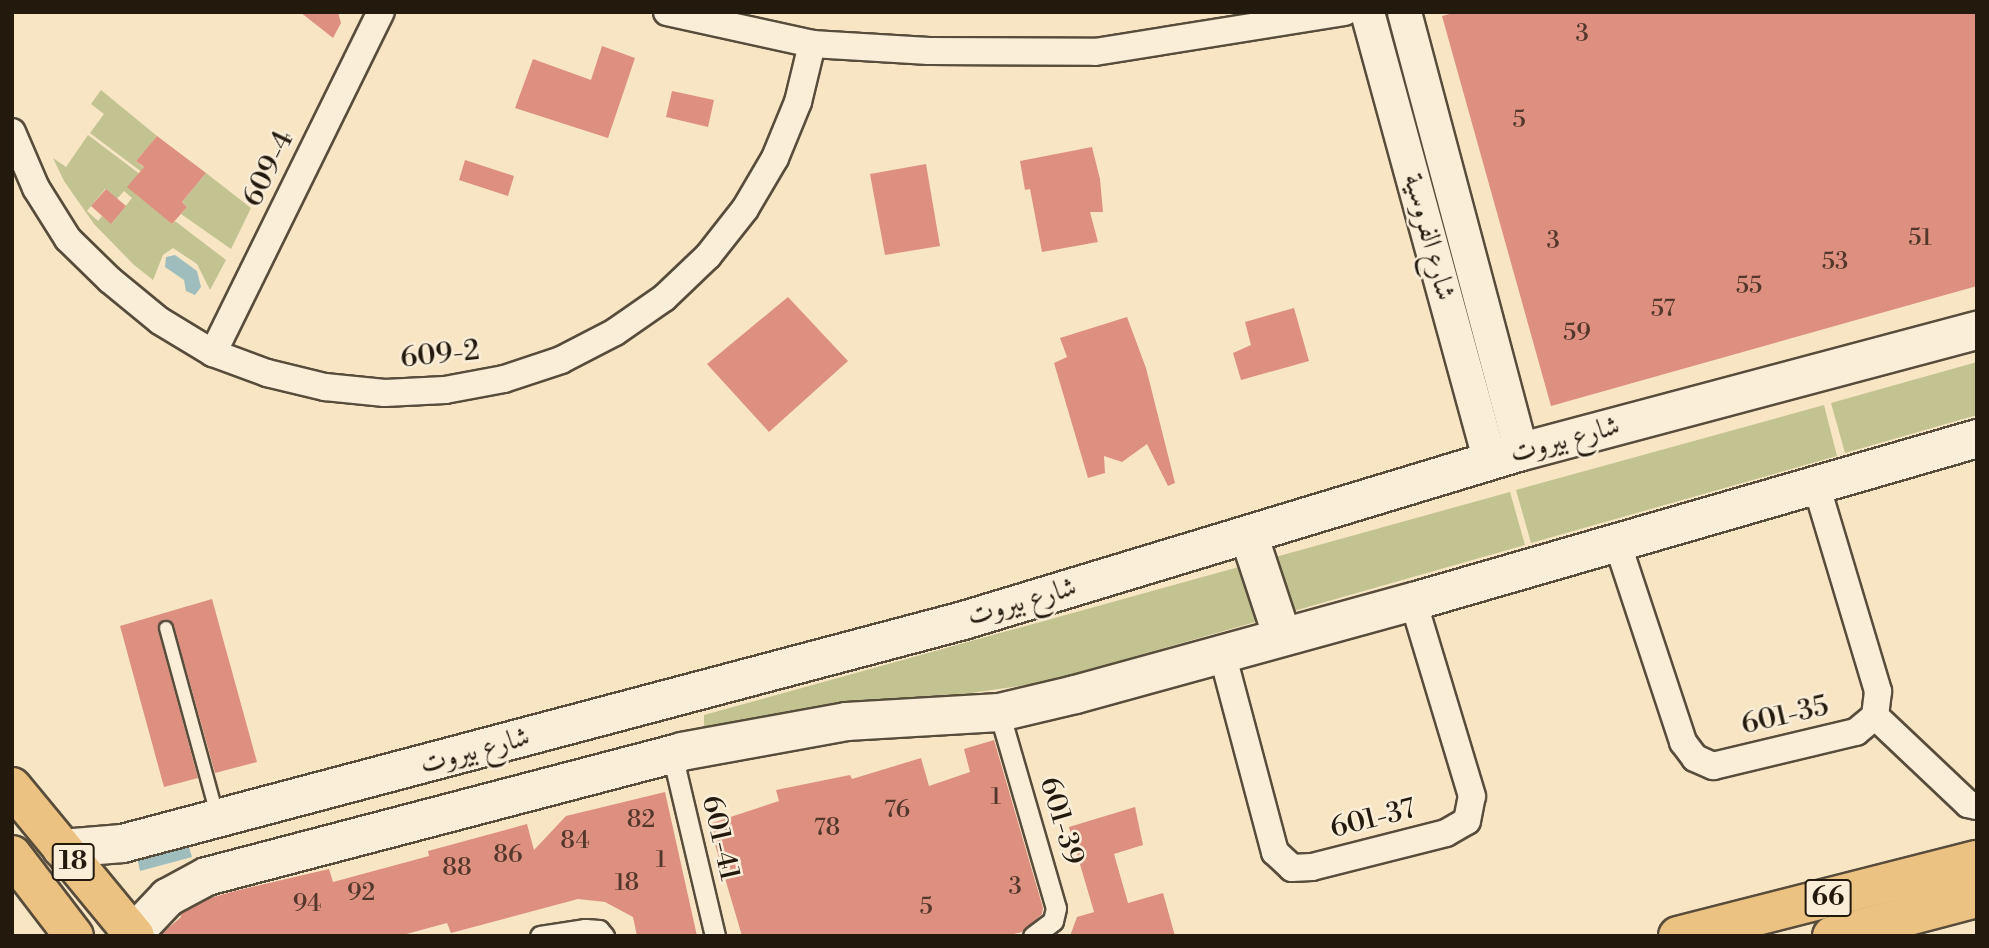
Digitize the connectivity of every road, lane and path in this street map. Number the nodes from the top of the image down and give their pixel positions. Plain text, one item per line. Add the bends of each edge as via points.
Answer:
1 (381, 12) edge
2 (667, 12) edge
3 (1345, 12) edge
4 (1367, 12) edge
5 (1405, 12) edge
6 (812, 44) junction
7 (12, 132) edge
8 (1443, 160) junction
9 (1410, 168) junction
10 (1977, 330) edge
11 (213, 353) junction
12 (1977, 438) edge
13 (1505, 456) junction
14 (1816, 484) junction
15 (1248, 534) junction
16 (1617, 542) junction
17 (1413, 601) junction
18 (166, 628) dead end
19 (1282, 637) junction
20 (1222, 653) junction
21 (999, 712) junction
22 (1875, 716) junction
23 (671, 754) junction
24 (12, 787) edge
25 (296, 798) junction
26 (1977, 806) edge
27 (218, 818) junction
28 (61, 848) junction
29 (302, 853) junction
30 (1977, 860) edge
31 (17, 869) edge
32 (1977, 898) edge
33 (134, 934) edge
34 (74, 936) edge
35 (540, 936) edge
36 (604, 936) edge
37 (715, 936) edge
38 (1033, 936) edge
39 (1678, 936) edge
40 (1832, 936) edge

1 - 11 street, 609-4
2 - 6 street
3 - 6 street via 1095,52 929,51
4 - 9 street, شارع الفروسية
5 - 8 street, شارع الفروسية
6 - 11 street, 609-2 via 794,113 775,158 745,209 708,257 664,298 604,338 561,360 504,379 445,390 385,393 325,387
7 - 11 street, 609-2 via 36,188 68,239 160,321
8 - 9 street
8 - 13 street, شارع الفروسية
9 - 13 street, شارع الفروسية
10 - 13 main road, شارع بيروت
12 - 14 main road, شارع بيروت
13 - 15 main road, شارع بيروت
14 - 16 main road, شارع بيروت
14 - 22 street via 1878,691
15 - 19 main road
15 - 25 main road, شارع بيروت via 962,620
16 - 17 main road, شارع بيروت
16 - 22 street, 601-35 via 1683,742 1695,758 1713,766 1739,760 1856,732
17 - 19 main road, شارع بيروت
17 - 20 street, 601-37 via 1472,796 1467,821 1446,833 1292,868 1275,852
18 - 27 lane
19 - 20 main road, شارع بيروت
20 - 21 main road, شارع بيروت
21 - 23 main road, شارع بيروت via 846,721
21 - 38 street, 601-39 via 1056,908 1053,922
22 - 26 street via 1968,804
23 - 29 main road, شارع بيروت
23 - 37 street, 601-41
24 - 28 main road, 18
25 - 27 main road, شارع بيروت
25 - 29 main road via 283,827 287,841
27 - 28 main road, شارع بيروت via 122,843
28 - 33 main road, 18
29 - 33 main road, شارع بيروت via 206,876 181,887 155,908
30 - 39 main road, 66
31 - 34 main road, 18
32 - 40 main road, 66
35 - 36 street via 585,929 599,930

